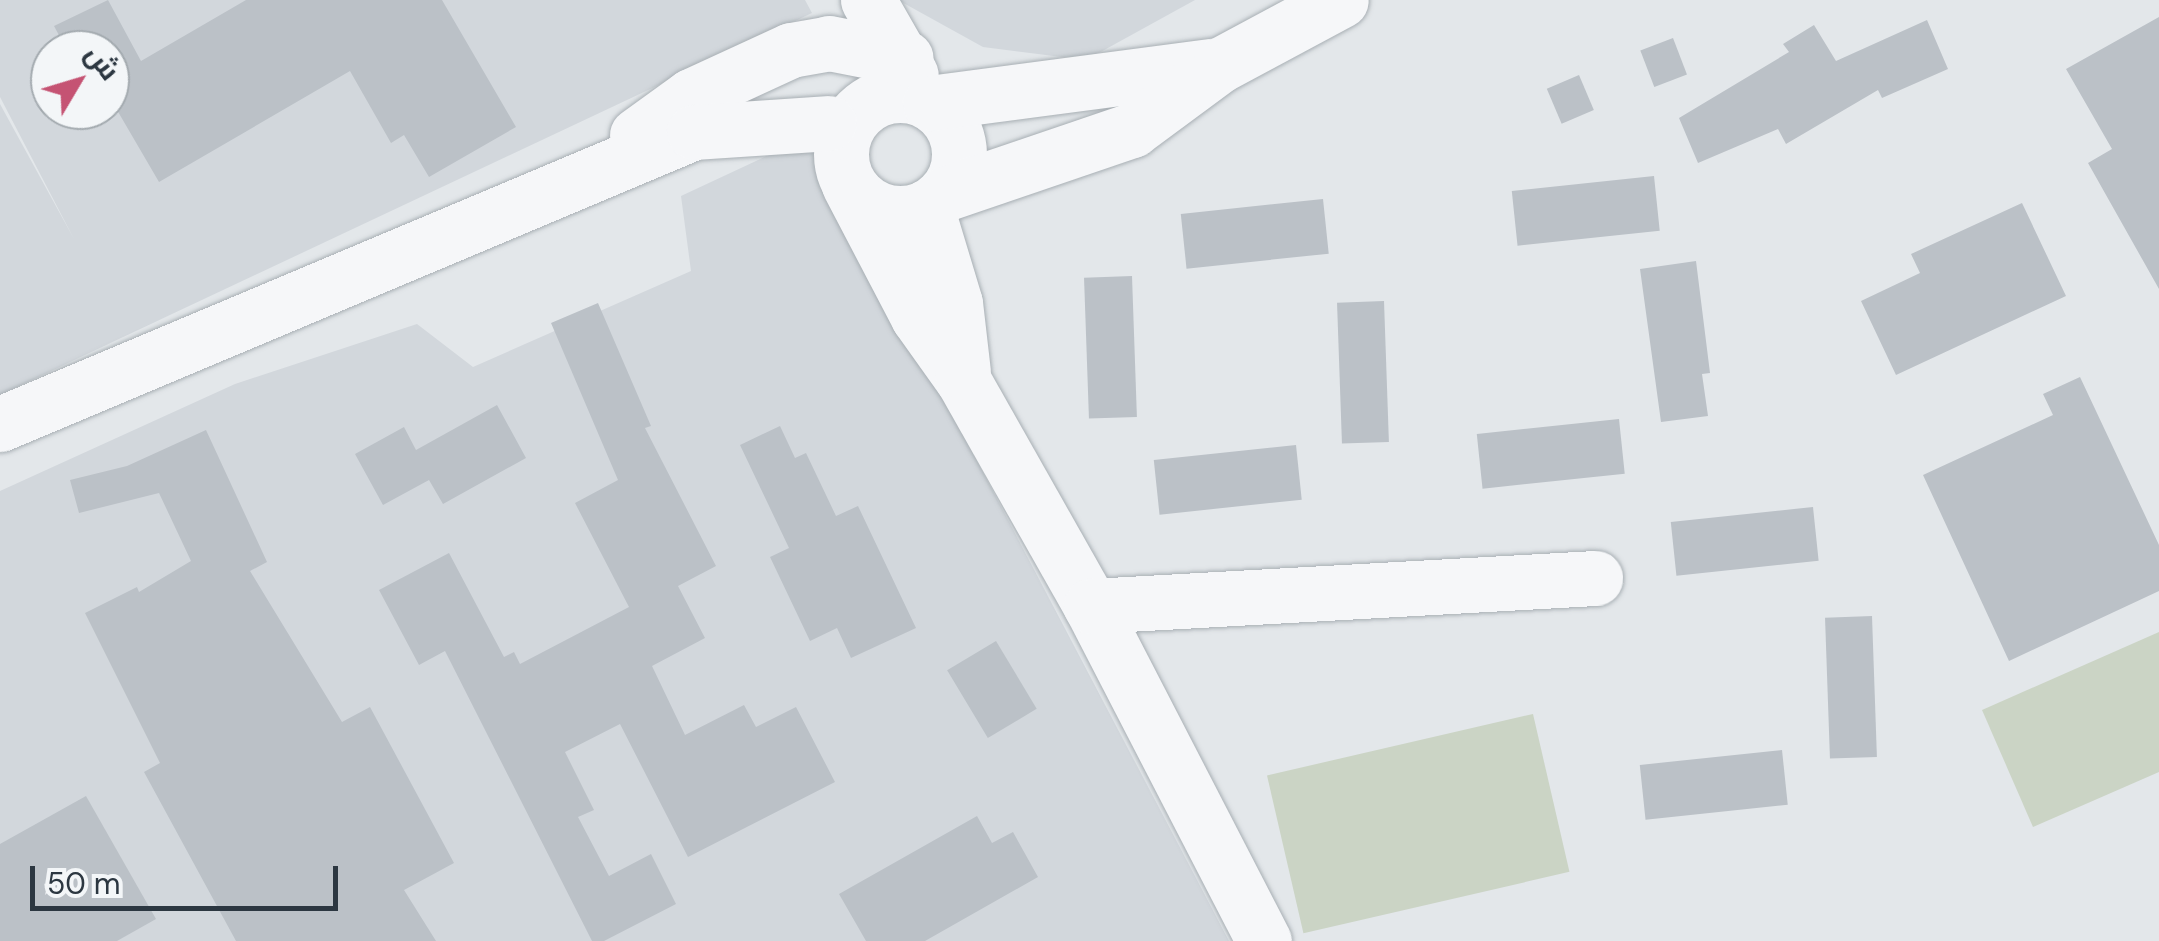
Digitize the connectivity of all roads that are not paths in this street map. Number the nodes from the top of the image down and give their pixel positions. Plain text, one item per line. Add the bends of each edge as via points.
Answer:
1 (868, 0) edge
2 (1341, 0) edge
3 (822, 21) edge
4 (1220, 64) junction
5 (918, 86) junction
6 (840, 158) junction
7 (581, 174) junction
8 (935, 200) junction
9 (964, 380) junction
10 (0, 424) edge
11 (1595, 578) dead end
12 (1091, 606) junction
13 (1264, 941) edge

1 - 5 street
2 - 4 street
3 - 5 street
3 - 6 street
3 - 7 street via 791,50 691,96
4 - 5 street
4 - 8 street via 1132,130
5 - 6 street via 860,110
5 - 8 street via 958,144 954,179
6 - 7 street via 694,132
6 - 8 street via 875,208 892,213
6 - 9 street via 918,317
7 - 10 street
8 - 9 street
9 - 12 street
11 - 12 street
12 - 13 street

